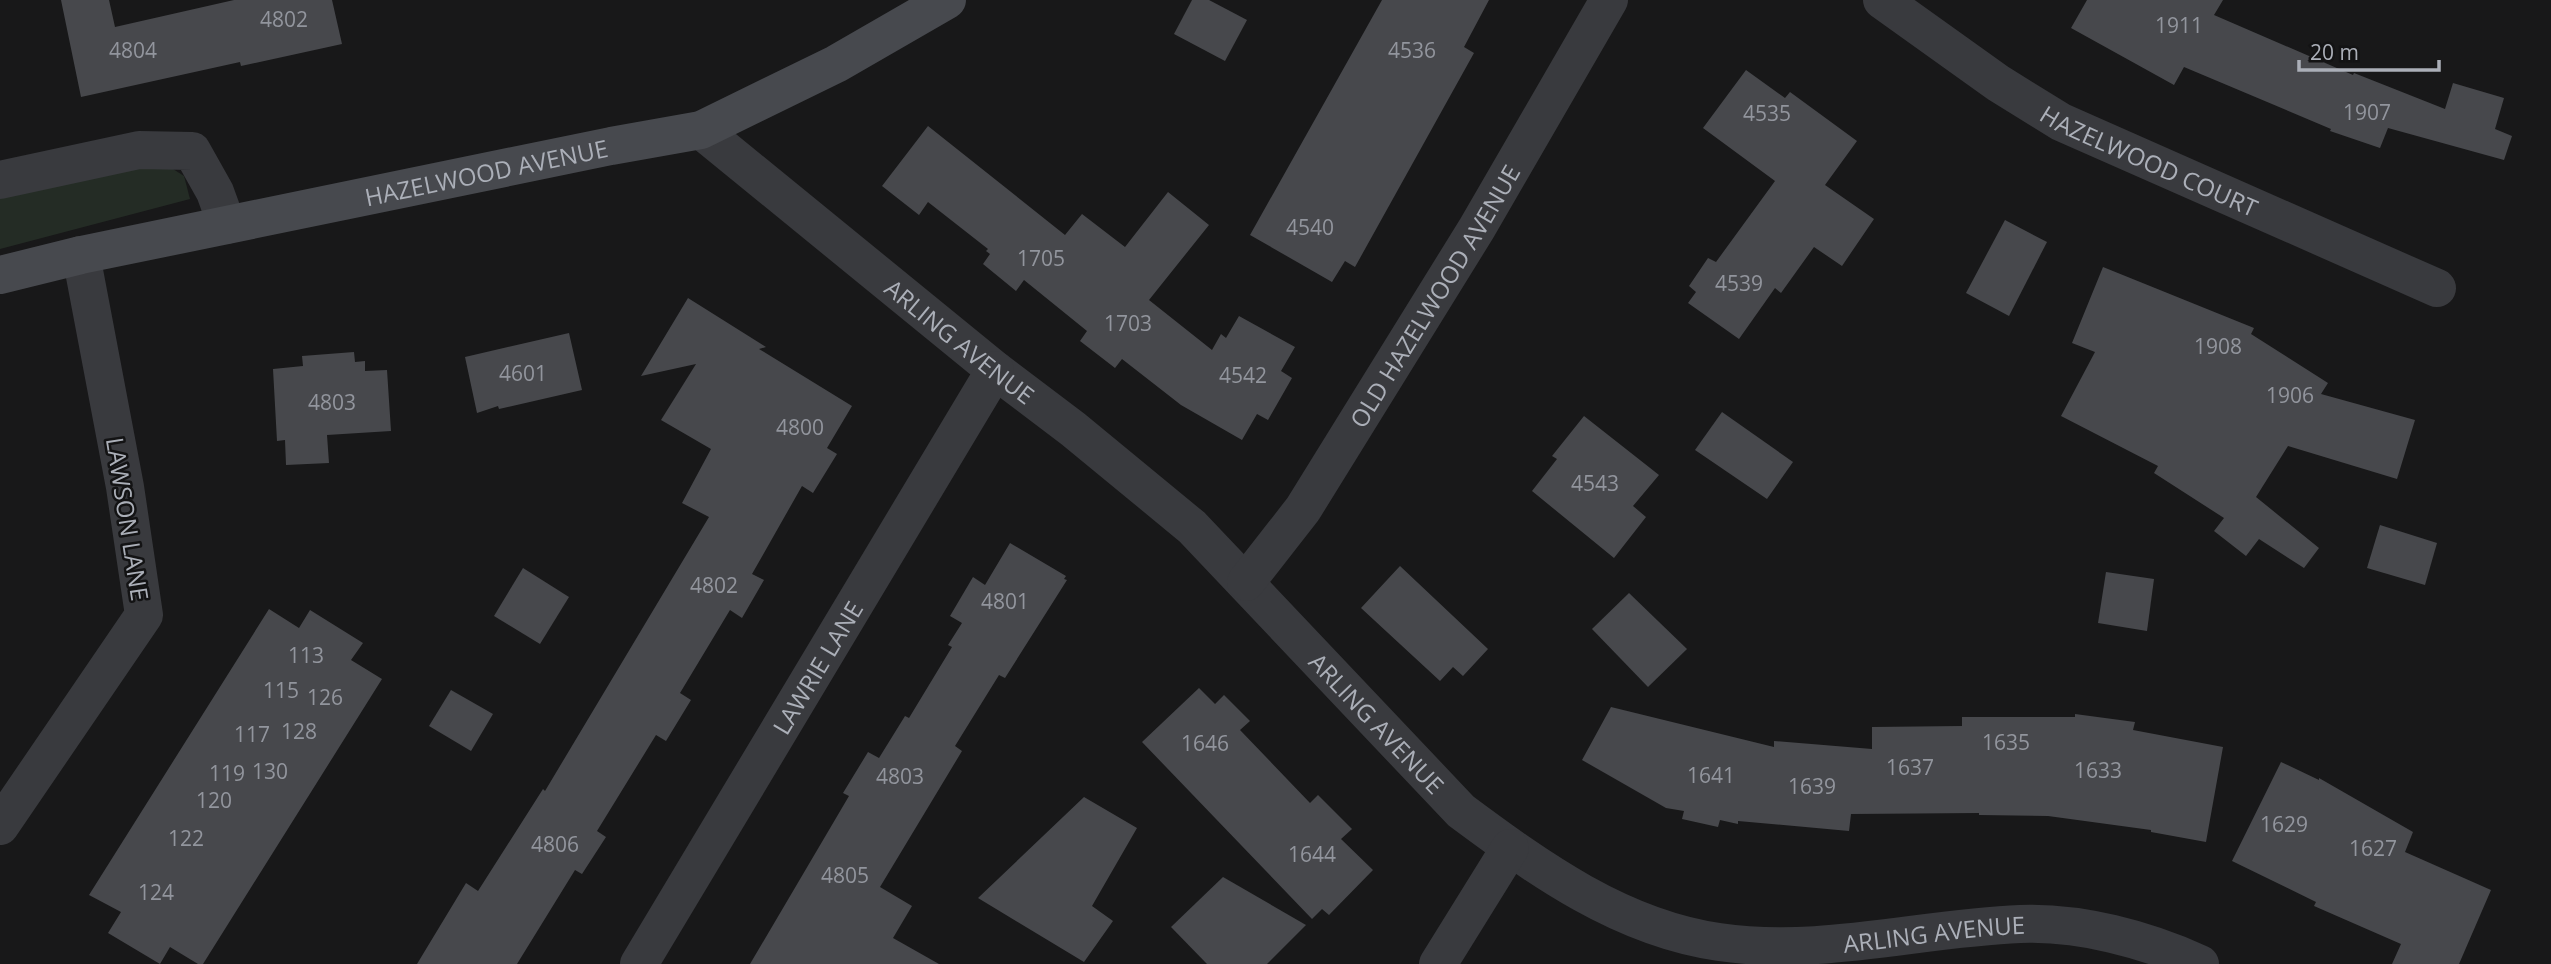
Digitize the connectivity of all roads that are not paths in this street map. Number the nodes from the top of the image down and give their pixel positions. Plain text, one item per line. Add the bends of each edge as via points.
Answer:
1 (947, 0) edge
2 (1609, 0) edge
3 (1882, 0) edge
4 (701, 130) junction
5 (0, 180) edge
6 (227, 225) junction
7 (81, 255) junction
8 (0, 275) edge
9 (2437, 288) dead end
10 (995, 370) junction
11 (1245, 582) junction
12 (0, 826) edge
13 (1510, 848) junction
14 (639, 964) edge
15 (1438, 964) edge
16 (2200, 964) edge

1 - 4 street, HAZELWOOD AVENUE via 836,64
2 - 11 street, OLD HAZELWOOD AVENUE via 1477,228 1310,497
3 - 9 street, HAZELWOOD COURT via 2061,122
4 - 6 street, HAZELWOOD AVENUE
4 - 10 street, ARLING AVENUE
5 - 6 street via 139,150 192,151
6 - 7 street, HAZELWOOD AVENUE
7 - 8 street, HAZELWOOD AVENUE
7 - 12 street, LAWSON LANE via 144,615
10 - 11 street, ARLING AVENUE via 1192,527
10 - 14 street, LAWRIE LANE
11 - 13 street, ARLING AVENUE via 1461,811
13 - 15 street
13 - 16 street, ARLING AVENUE via 1632,919 1720,942 1823,944 2022,924 2074,927 2126,938

